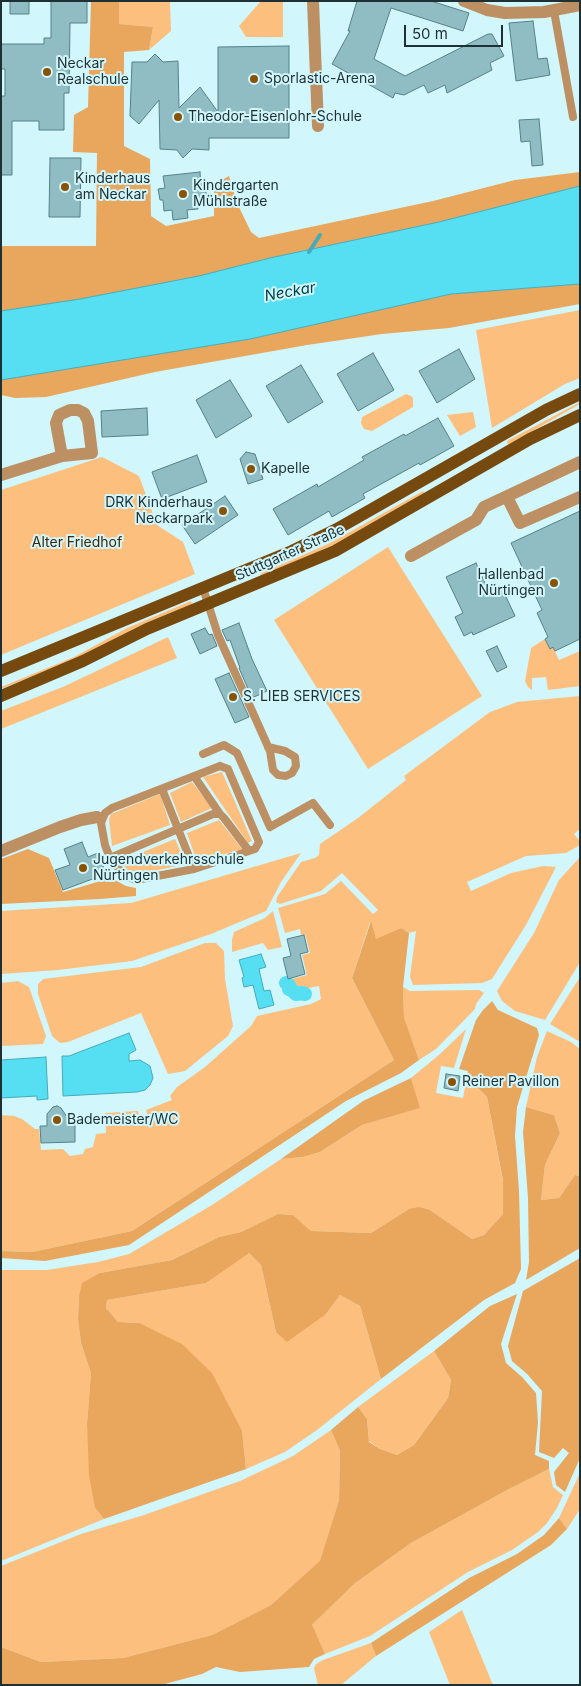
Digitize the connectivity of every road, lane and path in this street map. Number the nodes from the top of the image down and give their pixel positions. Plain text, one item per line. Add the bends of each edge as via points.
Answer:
1 (313, 1) edge
2 (464, 1) edge
3 (580, 5) edge
4 (554, 11) junction
5 (573, 116) dead end
6 (318, 126) dead end
7 (580, 394) edge
8 (580, 415) edge
9 (62, 456) dead end
10 (580, 462) edge
11 (1, 475) edge
12 (507, 497) junction
13 (580, 497) edge
14 (411, 556) dead end
15 (202, 588) junction
16 (208, 604) junction
17 (1, 670) edge
18 (1, 696) edge
19 (268, 747) dead end
20 (203, 754) dead end
21 (194, 776) junction
22 (162, 789) junction
23 (220, 814) junction
24 (100, 817) junction
25 (330, 825) dead end
26 (178, 829) junction
27 (1, 851) edge
28 (249, 851) junction
29 (110, 858) junction
30 (194, 869) junction

1 - 6 street
2 - 4 street via 505,13
3 - 4 street
4 - 5 lane
7 - 15 main road, Stuttgarter Straße via 546,410 337,529
8 - 16 main road, Stuttgarter Straße via 530,439 335,551
9 - 11 street
10 - 12 street
12 - 13 street via 520,523
12 - 14 street via 484,507 476,520
15 - 16 lane
15 - 17 main road, Stuttgarter Straße
16 - 18 main road, Stuttgarter Straße
16 - 19 lane via 218,635
20 - 25 lane via 224,745 237,753 270,827 313,803
21 - 22 lane
21 - 23 lane
21 - 28 lane via 220,766 228,769 259,842 255,849
22 - 24 lane via 112,808
22 - 26 lane
23 - 26 lane
23 - 28 lane
24 - 27 street via 67,824
24 - 29 lane
26 - 29 lane
26 - 30 lane
28 - 30 lane
29 - 30 lane via 124,875 136,880

